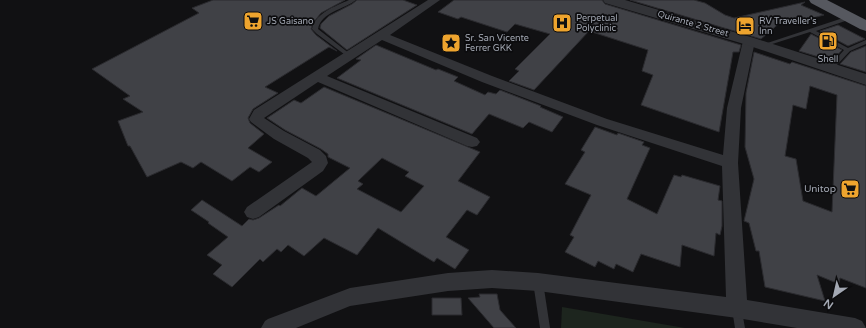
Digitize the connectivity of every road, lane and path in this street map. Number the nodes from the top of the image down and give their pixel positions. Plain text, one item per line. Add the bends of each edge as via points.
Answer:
1 (352, 0) edge
2 (435, 0) edge
3 (610, 0) edge
4 (816, 0) edge
5 (849, 18) junction
6 (866, 26) edge
7 (810, 30) junction
8 (382, 36) junction
9 (866, 42) edge
10 (757, 43) junction
11 (848, 50) junction
12 (348, 55) junction
13 (831, 68) junction
14 (316, 76) junction
15 (866, 80) edge
16 (472, 142) dead end
17 (730, 163) junction
18 (253, 212) dead end
19 (538, 282) junction
20 (737, 308) junction
21 (272, 328) edge
22 (545, 328) edge
23 (740, 328) edge
24 (855, 328) edge

1 - 12 lane via 317,20 315,25 319,33
2 - 8 street
3 - 10 street, Quirante 2 Street
4 - 5 highway
5 - 6 highway
5 - 7 lane
7 - 10 lane
7 - 11 lane
8 - 12 street
8 - 17 street via 602,122
9 - 11 lane
10 - 13 street, Quirante 2 Street
10 - 17 street via 734,108
11 - 13 lane
12 - 14 street
13 - 15 street, Quirante 2 Street
14 - 16 street
14 - 18 street via 259,113 256,119 314,154 320,163
17 - 20 street
19 - 20 street
19 - 21 street via 492,279 448,282 350,297
19 - 22 lane
20 - 23 lane
20 - 24 street

